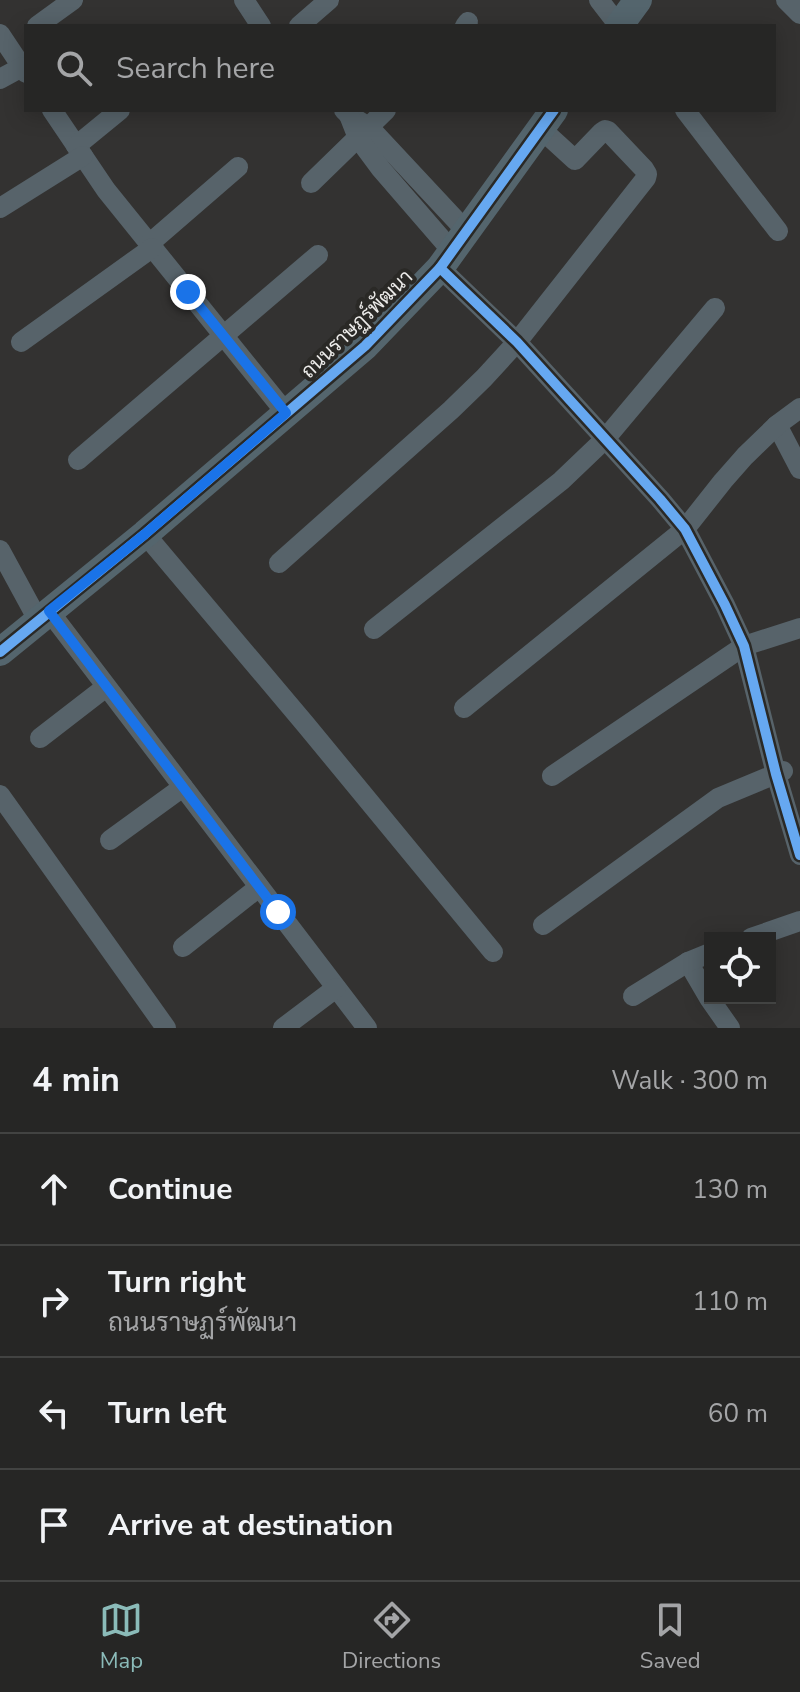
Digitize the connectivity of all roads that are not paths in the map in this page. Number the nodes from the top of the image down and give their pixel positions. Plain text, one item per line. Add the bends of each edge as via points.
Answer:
1 (73, 0) edge
2 (244, 0) edge
3 (313, 0) edge
4 (329, 0) edge
5 (599, 0) edge
6 (638, 0) edge
7 (786, 0) edge
8 (800, 14) edge
9 (40, 24) edge
10 (260, 24) edge
11 (285, 24) edge
12 (301, 24) edge
13 (617, 24) edge
14 (620, 24) edge
15 (24, 35) edge
16 (4, 40) edge
17 (24, 70) edge
18 (0, 79) edge
19 (53, 112) edge
20 (118, 112) edge
21 (384, 112) edge
22 (687, 112) edge
23 (347, 113) edge
24 (547, 119) edge
25 (364, 133) junction
26 (80, 151) junction
27 (238, 167) dead end
28 (311, 183) dead end
29 (0, 208) edge
30 (778, 231) dead end
31 (151, 246) junction
32 (453, 251) junction
33 (318, 255) dead end
34 (715, 308) dead end
35 (224, 337) junction
36 (21, 342) dead end
37 (517, 342) junction
38 (800, 408) edge
39 (286, 413) junction
40 (777, 425) junction
41 (605, 439) junction
42 (78, 460) dead end
43 (800, 469) edge
44 (685, 529) junction
45 (145, 534) junction
46 (0, 550) edge
47 (279, 563) dead end
48 (44, 615) junction
49 (800, 628) edge
50 (374, 629) dead end
51 (744, 646) junction
52 (0, 652) edge
53 (106, 687) junction
54 (464, 708) dead end
55 (40, 738) dead end
56 (780, 772) junction
57 (552, 776) dead end
58 (183, 787) junction
59 (0, 795) edge
60 (110, 840) dead end
61 (800, 855) edge
62 (259, 887) junction
63 (800, 921) edge
64 (543, 925) dead end
65 (768, 932) edge
66 (183, 947) dead end
67 (493, 952) dead end
68 (704, 955) edge
69 (688, 962) junction
70 (336, 988) junction
71 (633, 996) dead end
72 (166, 1028) edge
73 (283, 1028) edge
74 (367, 1028) edge
75 (730, 1028) edge

1 - 9 street
2 - 10 street
3 - 11 street
4 - 12 street
5 - 13 street
6 - 14 street
7 - 8 street
15 - 16 street
16 - 17 street
17 - 18 street
19 - 26 street
20 - 26 street
21 - 25 street
22 - 30 street
23 - 25 street
24 - 32 street, ถนนราษฏร์พัฒนา
24 - 37 street via 575,160 608,131 647,176
25 - 28 street
25 - 32 street
26 - 29 street
26 - 31 street
27 - 31 street
31 - 35 street
31 - 36 street
32 - 37 street
32 - 39 street, ถนนราษฏร์พัฒนา via 365,346
33 - 35 street
34 - 41 street
35 - 39 street
35 - 42 street
37 - 41 street
37 - 47 street via 451,410
38 - 40 street
39 - 45 street, ถนนราษฏร์พัฒนา
40 - 43 street
40 - 44 street
41 - 44 street
41 - 50 street via 535,503
44 - 51 street
44 - 54 street
45 - 48 street, ถนนราษฏร์พัฒนา
45 - 67 street
46 - 48 street
48 - 52 street, ถนนราษฏร์พัฒนา
48 - 53 street
49 - 51 street
51 - 56 street
51 - 57 street
53 - 55 street
53 - 58 street
56 - 61 street
56 - 64 street via 718,798
58 - 60 street
58 - 62 street
59 - 72 street
62 - 66 street
62 - 70 street
63 - 65 street
68 - 69 street
69 - 71 street
69 - 75 street
70 - 73 street
70 - 74 street

